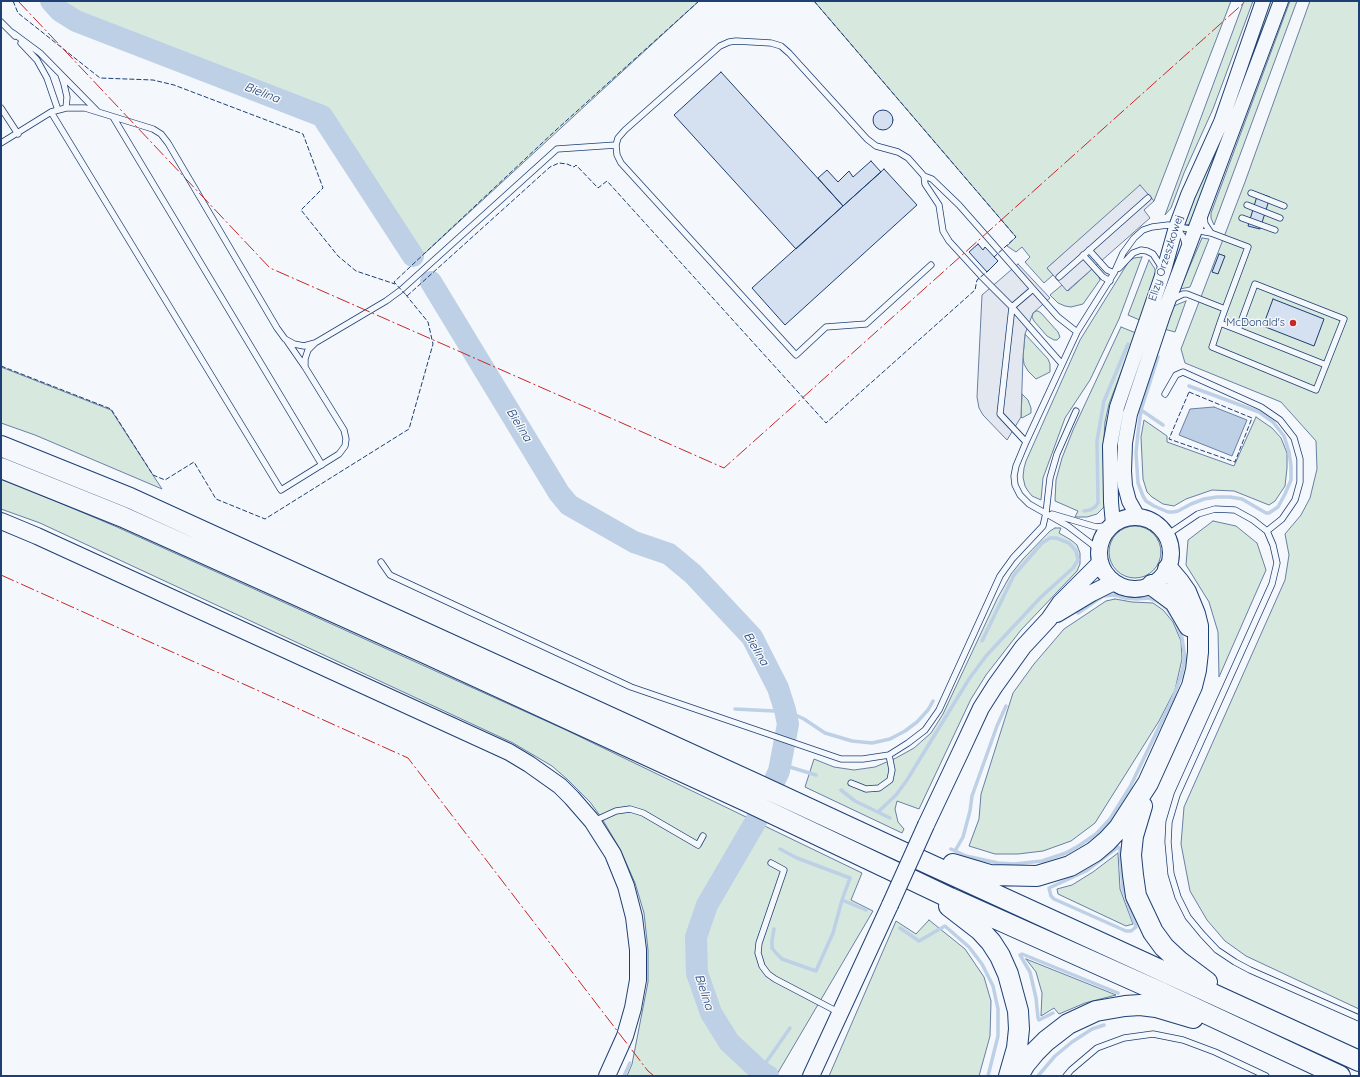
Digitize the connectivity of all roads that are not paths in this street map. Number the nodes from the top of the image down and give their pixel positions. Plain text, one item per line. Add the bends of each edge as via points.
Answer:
1 (1263, 1) edge
2 (1281, 1) edge
3 (1, 22) edge
4 (13, 34) junction
5 (60, 73) junction
6 (1, 108) edge
7 (66, 108) junction
8 (58, 110) junction
9 (97, 111) junction
10 (51, 112) junction
11 (113, 117) junction
12 (18, 134) junction
13 (1, 143) edge
14 (616, 145) junction
15 (924, 176) junction
16 (1212, 184) junction
17 (1251, 194) dead end
18 (1188, 195) junction
19 (1148, 198) dead end
20 (1247, 206) dead end
21 (1284, 206) dead end
22 (1242, 218) dead end
23 (1280, 218) dead end
24 (1160, 225) junction
25 (1176, 227) junction
26 (1195, 230) junction
27 (1275, 230) dead end
28 (1211, 233) junction
29 (1089, 250) junction
30 (1186, 254) junction
31 (1084, 255) junction
32 (931, 266) dead end
33 (1164, 270) junction
34 (1114, 273) junction
35 (1059, 277) dead end
36 (1110, 281) junction
37 (1033, 289) junction
38 (1168, 303) junction
39 (1012, 307) junction
40 (1225, 309) junction
41 (1220, 323) junction
42 (1238, 330) junction
43 (1077, 332) junction
44 (285, 339) junction
45 (315, 343) junction
46 (1062, 364) junction
47 (1326, 365) junction
48 (305, 367) junction
49 (1165, 394) dead end
50 (1076, 411) dead end
51 (1026, 442) junction
52 (1, 446) edge
53 (322, 465) junction
54 (1, 468) edge
55 (1046, 513) junction
56 (1138, 517) junction
57 (1, 521) edge
58 (1113, 524) junction
59 (1267, 531) junction
60 (1167, 535) junction
61 (1100, 558) junction
62 (381, 562) dead end
63 (1168, 569) junction
64 (1114, 582) junction
65 (1152, 585) junction
66 (1048, 619) junction
67 (1198, 652) junction
68 (889, 755) junction
69 (852, 783) dead end
70 (1148, 783) junction
71 (592, 821) junction
72 (703, 836) dead end
73 (907, 854) junction
74 (771, 864) dead end
75 (898, 874) junction
76 (840, 1013) junction
77 (1261, 1017) junction
78 (1359, 1018) edge
79 (1253, 1035) junction
80 (1359, 1061) edge
81 (608, 1076) edge
82 (811, 1076) edge
83 (1009, 1076) edge
84 (1018, 1076) edge
85 (1066, 1076) edge
86 (1266, 1076) edge
87 (1340, 1076) edge

1 - 18 street, Elizy Orzeszkowej via 1221,122
2 - 16 street, Elizy Orzeszkowej
3 - 4 lane
4 - 5 lane via 40,53
4 - 8 lane via 37,60 47,78
5 - 7 lane via 67,97
5 - 9 lane
6 - 12 lane
7 - 8 lane
7 - 9 lane
8 - 10 lane
9 - 11 lane
10 - 12 lane
10 - 53 lane via 281,490
11 - 44 lane via 153,129 168,143
11 - 53 lane
12 - 13 lane
14 - 15 lane via 625,130 720,46 736,41 771,42 789,53 867,139 876,146 898,152 908,158
14 - 32 lane via 621,163 796,355 826,327 866,324
14 - 45 lane via 557,149 401,290
15 - 37 lane via 932,179 959,205
15 - 39 lane via 925,184 939,205 943,230 949,241
16 - 26 street, Elizy Orzeszkowej
16 - 28 lane via 1204,214 1205,224
17 - 21 lane
18 - 24 lane via 1177,213 1168,222
18 - 25 street, Elizy Orzeszkowej
19 - 29 lane
20 - 23 lane
22 - 27 lane
24 - 25 lane
24 - 34 lane via 1148,228 1134,238 1123,253
25 - 26 lane
25 - 30 lane via 1184,239
25 - 33 street, Elizy Orzeszkowej
26 - 28 lane
26 - 30 street, Elizy Orzeszkowej
28 - 40 lane via 1248,247
29 - 31 lane
29 - 34 lane
30 - 38 street, Elizy Orzeszkowej
31 - 35 lane
31 - 36 lane via 1103,277
33 - 34 lane via 1154,254 1141,250 1131,254
33 - 58 street, Elizy Orzeszkowej via 1117,407 1110,446
34 - 36 lane
36 - 43 lane
37 - 39 lane
37 - 43 lane via 1058,317
38 - 40 lane via 1183,294
38 - 56 street, Elizy Orzeszkowej via 1132,407 1125,444 1125,486 1129,501
39 - 46 lane
39 - 51 lane via 1000,414
40 - 41 lane
41 - 42 lane
41 - 47 lane via 1212,347 1316,390
42 - 47 lane
42 - 47 lane via 1255,284 1344,319
43 - 46 lane
44 - 45 lane via 304,346
44 - 48 lane
45 - 48 lane via 308,350
46 - 51 lane
48 - 53 lane via 344,430 346,439 345,446 339,454
49 - 59 lane via 1176,375 1183,372 1261,407 1280,420 1294,438 1300,459 1300,482 1295,500 1282,519
50 - 55 lane via 1057,454 1050,478
51 - 55 lane via 1016,466 1015,485 1029,504
52 - 73 highway via 130,498
54 - 75 highway via 123,517 427,654
55 - 58 lane via 1096,526
55 - 61 lane via 1094,546
55 - 68 lane via 1043,526 1000,576 939,710 925,730
56 - 58 main road via 1121,519
56 - 60 main road via 1150,520
57 - 71 main road via 509,752 560,786
58 - 61 main road via 1100,544
59 - 60 lane via 1235,510 1215,509 1198,514
59 - 78 lane via 1277,562 1272,584 1177,795 1168,842 1171,874 1188,917 1217,950 1250,970
60 - 63 main road via 1171,546
61 - 64 main road via 1106,574
61 - 66 main road
62 - 68 lane via 390,575 632,688 841,759 863,760
63 - 65 main road
63 - 67 highway via 1186,592 1195,614 1198,626
64 - 65 main road via 1133,589
64 - 66 main road
65 - 67 highway via 1168,596 1180,610
66 - 76 main road, bridge via 1023,647 982,708
67 - 70 highway via 1192,686
68 - 69 lane via 892,770 890,780 880,788 866,789
70 - 73 highway via 1119,828 1094,852 1070,866 1037,876 990,875
70 - 77 highway via 1133,836 1131,855 1136,896 1152,932 1164,947 1195,974
71 - 72 lane via 616,811 630,809 643,813 698,846
71 - 81 main road via 613,854 626,886 634,917 638,950 638,980 633,1008 625,1036
73 - 77 highway
74 - 76 lane via 784,870 759,944 758,952 762,966 775,979
75 - 79 highway
75 - 83 highway via 951,907 980,930 1000,956 1008,974 1018,1011 1017,1048
76 - 82 main road
77 - 80 highway
79 - 84 highway via 1156,1007 1125,1006 1096,1011 1068,1024 1046,1041
79 - 87 highway
85 - 86 lane via 1097,1048 1124,1038 1153,1034 1183,1040

